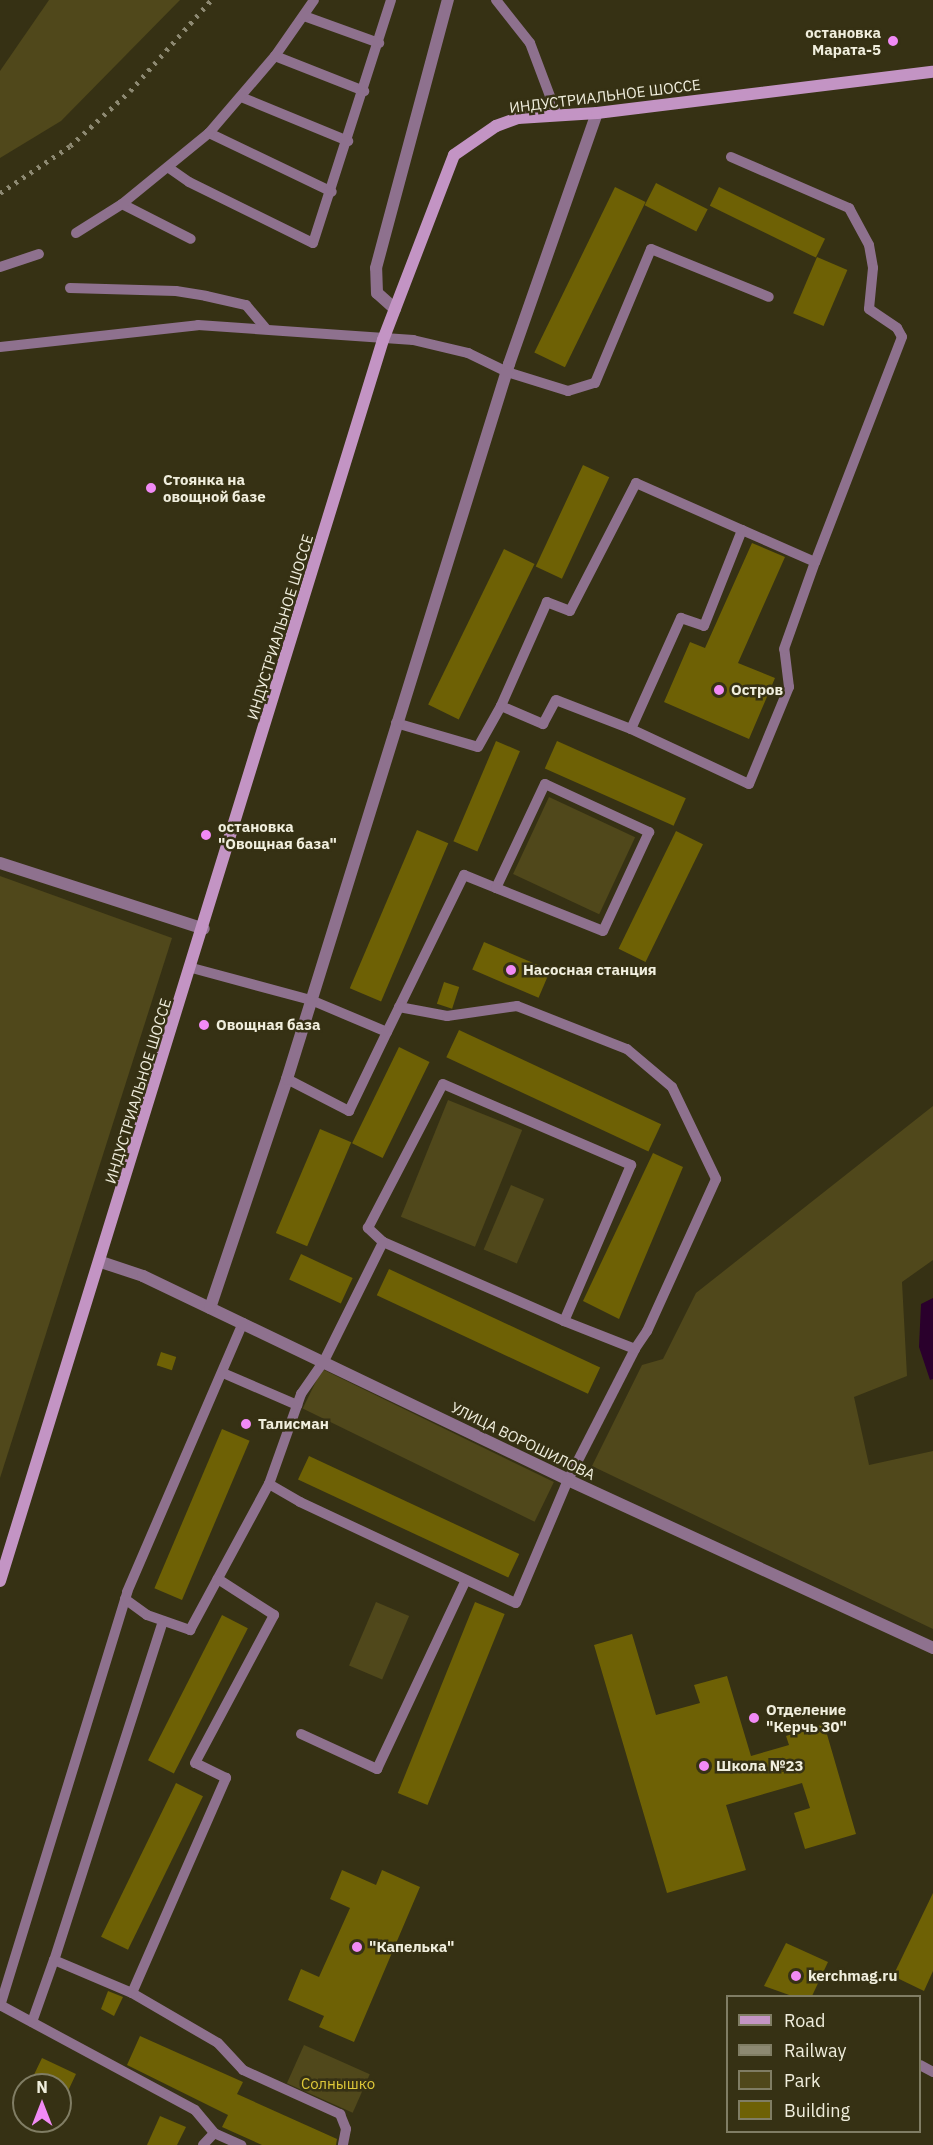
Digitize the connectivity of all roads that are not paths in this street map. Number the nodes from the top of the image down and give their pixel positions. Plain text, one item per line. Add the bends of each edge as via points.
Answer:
1 (314, 0) edge
2 (391, 0) edge
3 (448, 0) edge
4 (496, 0) edge
5 (304, 16) junction
6 (379, 43) junction
7 (275, 56) junction
8 (933, 72) edge
9 (364, 91) junction
10 (241, 96) junction
11 (597, 113) junction
12 (557, 115) junction
13 (209, 133) junction
14 (348, 141) junction
15 (731, 157) dead end
16 (169, 168) junction
17 (332, 192) junction
18 (122, 204) junction
19 (76, 233) dead end
20 (191, 239) dead end
21 (39, 254) dead end
22 (0, 267) edge
23 (70, 288) dead end
24 (769, 297) dead end
25 (396, 309) junction
26 (266, 330) junction
27 (383, 340) junction
28 (0, 347) edge
29 (507, 372) junction
30 (742, 530) junction
31 (815, 562) junction
32 (501, 706) junction
33 (396, 723) junction
34 (631, 729) junction
35 (0, 862) edge
36 (496, 888) junction
37 (204, 929) junction
38 (192, 968) junction
39 (311, 1000) junction
40 (399, 1006) junction
41 (387, 1032) junction
42 (287, 1079) junction
43 (383, 1242) junction
44 (101, 1262) junction
45 (210, 1308) junction
46 (564, 1321) junction
47 (243, 1323) junction
48 (635, 1348) junction
49 (324, 1361) junction
50 (223, 1373) junction
51 (297, 1405) junction
52 (568, 1480) junction
53 (269, 1484) junction
54 (218, 1579) junction
55 (0, 1581) edge
56 (465, 1582) junction
57 (125, 1599) junction
58 (163, 1621) junction
59 (933, 1648) edge
60 (301, 1734) dead end
61 (54, 1960) junction
62 (132, 1993) junction
63 (0, 2006) edge
64 (32, 2022) junction
65 (214, 2133) junction
66 (203, 2145) edge
67 (242, 2145) edge
68 (343, 2145) edge

1 - 5 lane
2 - 6 lane
3 - 25 street via 376,268 377,293
4 - 12 lane via 530,43
5 - 6 lane
5 - 7 lane
6 - 9 lane
7 - 9 lane
7 - 10 lane
8 - 11 main road, ИНДУСТРИАЛЬНОЕ ШОССЕ
9 - 14 lane
10 - 13 lane
10 - 14 lane
11 - 12 main road, ИНДУСТРИАЛЬНОЕ ШОССЕ
11 - 29 street
12 - 25 main road, ИНДУСТРИАЛЬНОЕ ШОССЕ via 518,118 496,126 454,155
13 - 16 lane
13 - 17 lane
14 - 17 lane
15 - 31 lane via 849,208 868,244 873,268 869,309 897,328 902,337
16 - 17 lane via 189,182 313,243
16 - 18 lane
18 - 19 lane
18 - 20 lane
21 - 22 lane
23 - 26 lane via 176,291 206,296 246,305
24 - 29 lane via 651,249 595,383 568,391
25 - 27 main road, ИНДУСТРИАЛЬНОЕ ШОССЕ
26 - 27 lane
26 - 28 lane via 166,326
27 - 29 lane via 413,340 468,353
27 - 37 main road, ИНДУСТРИАЛЬНОЕ ШОССЕ
29 - 33 street
30 - 31 lane
30 - 32 lane via 636,483 570,612 547,602
30 - 34 lane via 704,626 681,618
31 - 34 lane via 784,649 789,687 748,784
32 - 33 lane via 478,747
32 - 34 lane via 543,724 556,700
33 - 39 street
35 - 37 street
36 - 36 lane via 545,784 649,832 603,931
36 - 40 lane via 464,875
37 - 38 main road, ИНДУСТРИАЛЬНОЕ ШОССЕ
38 - 39 lane
38 - 44 main road, ИНДУСТРИАЛЬНОЕ ШОССЕ
39 - 41 lane
39 - 42 street
40 - 41 lane
40 - 48 lane via 447,1016 517,1006 627,1049 672,1087 716,1179 647,1331
41 - 42 lane via 349,1111
42 - 45 street
43 - 46 lane
43 - 46 lane via 368,1228 443,1084 631,1166
43 - 49 lane
44 - 45 street, УЛИЦА ВОРОШИЛОВА via 139,1274
44 - 55 main road, ИНДУСТРИАЛЬНОЕ ШОССЕ
45 - 47 street, УЛИЦА ВОРОШИЛОВА
46 - 48 lane
47 - 49 street, УЛИЦА ВОРОШИЛОВА
47 - 50 lane
48 - 52 lane
49 - 51 lane
49 - 52 street, УЛИЦА ВОРОШИЛОВА
50 - 51 lane
50 - 57 lane
51 - 53 lane
52 - 56 lane via 516,1603
52 - 59 street, УЛИЦА ВОРОШИЛОВА
53 - 54 lane
53 - 56 lane
54 - 58 lane via 190,1630
54 - 62 lane via 274,1615 195,1763 226,1778
56 - 60 lane via 377,1769
57 - 58 lane
57 - 63 lane
58 - 61 lane
61 - 62 lane
61 - 64 lane
62 - 68 lane via 218,2043 243,2070 340,2114 346,2129
63 - 64 lane
64 - 65 lane via 195,2110
65 - 66 lane
65 - 67 lane

